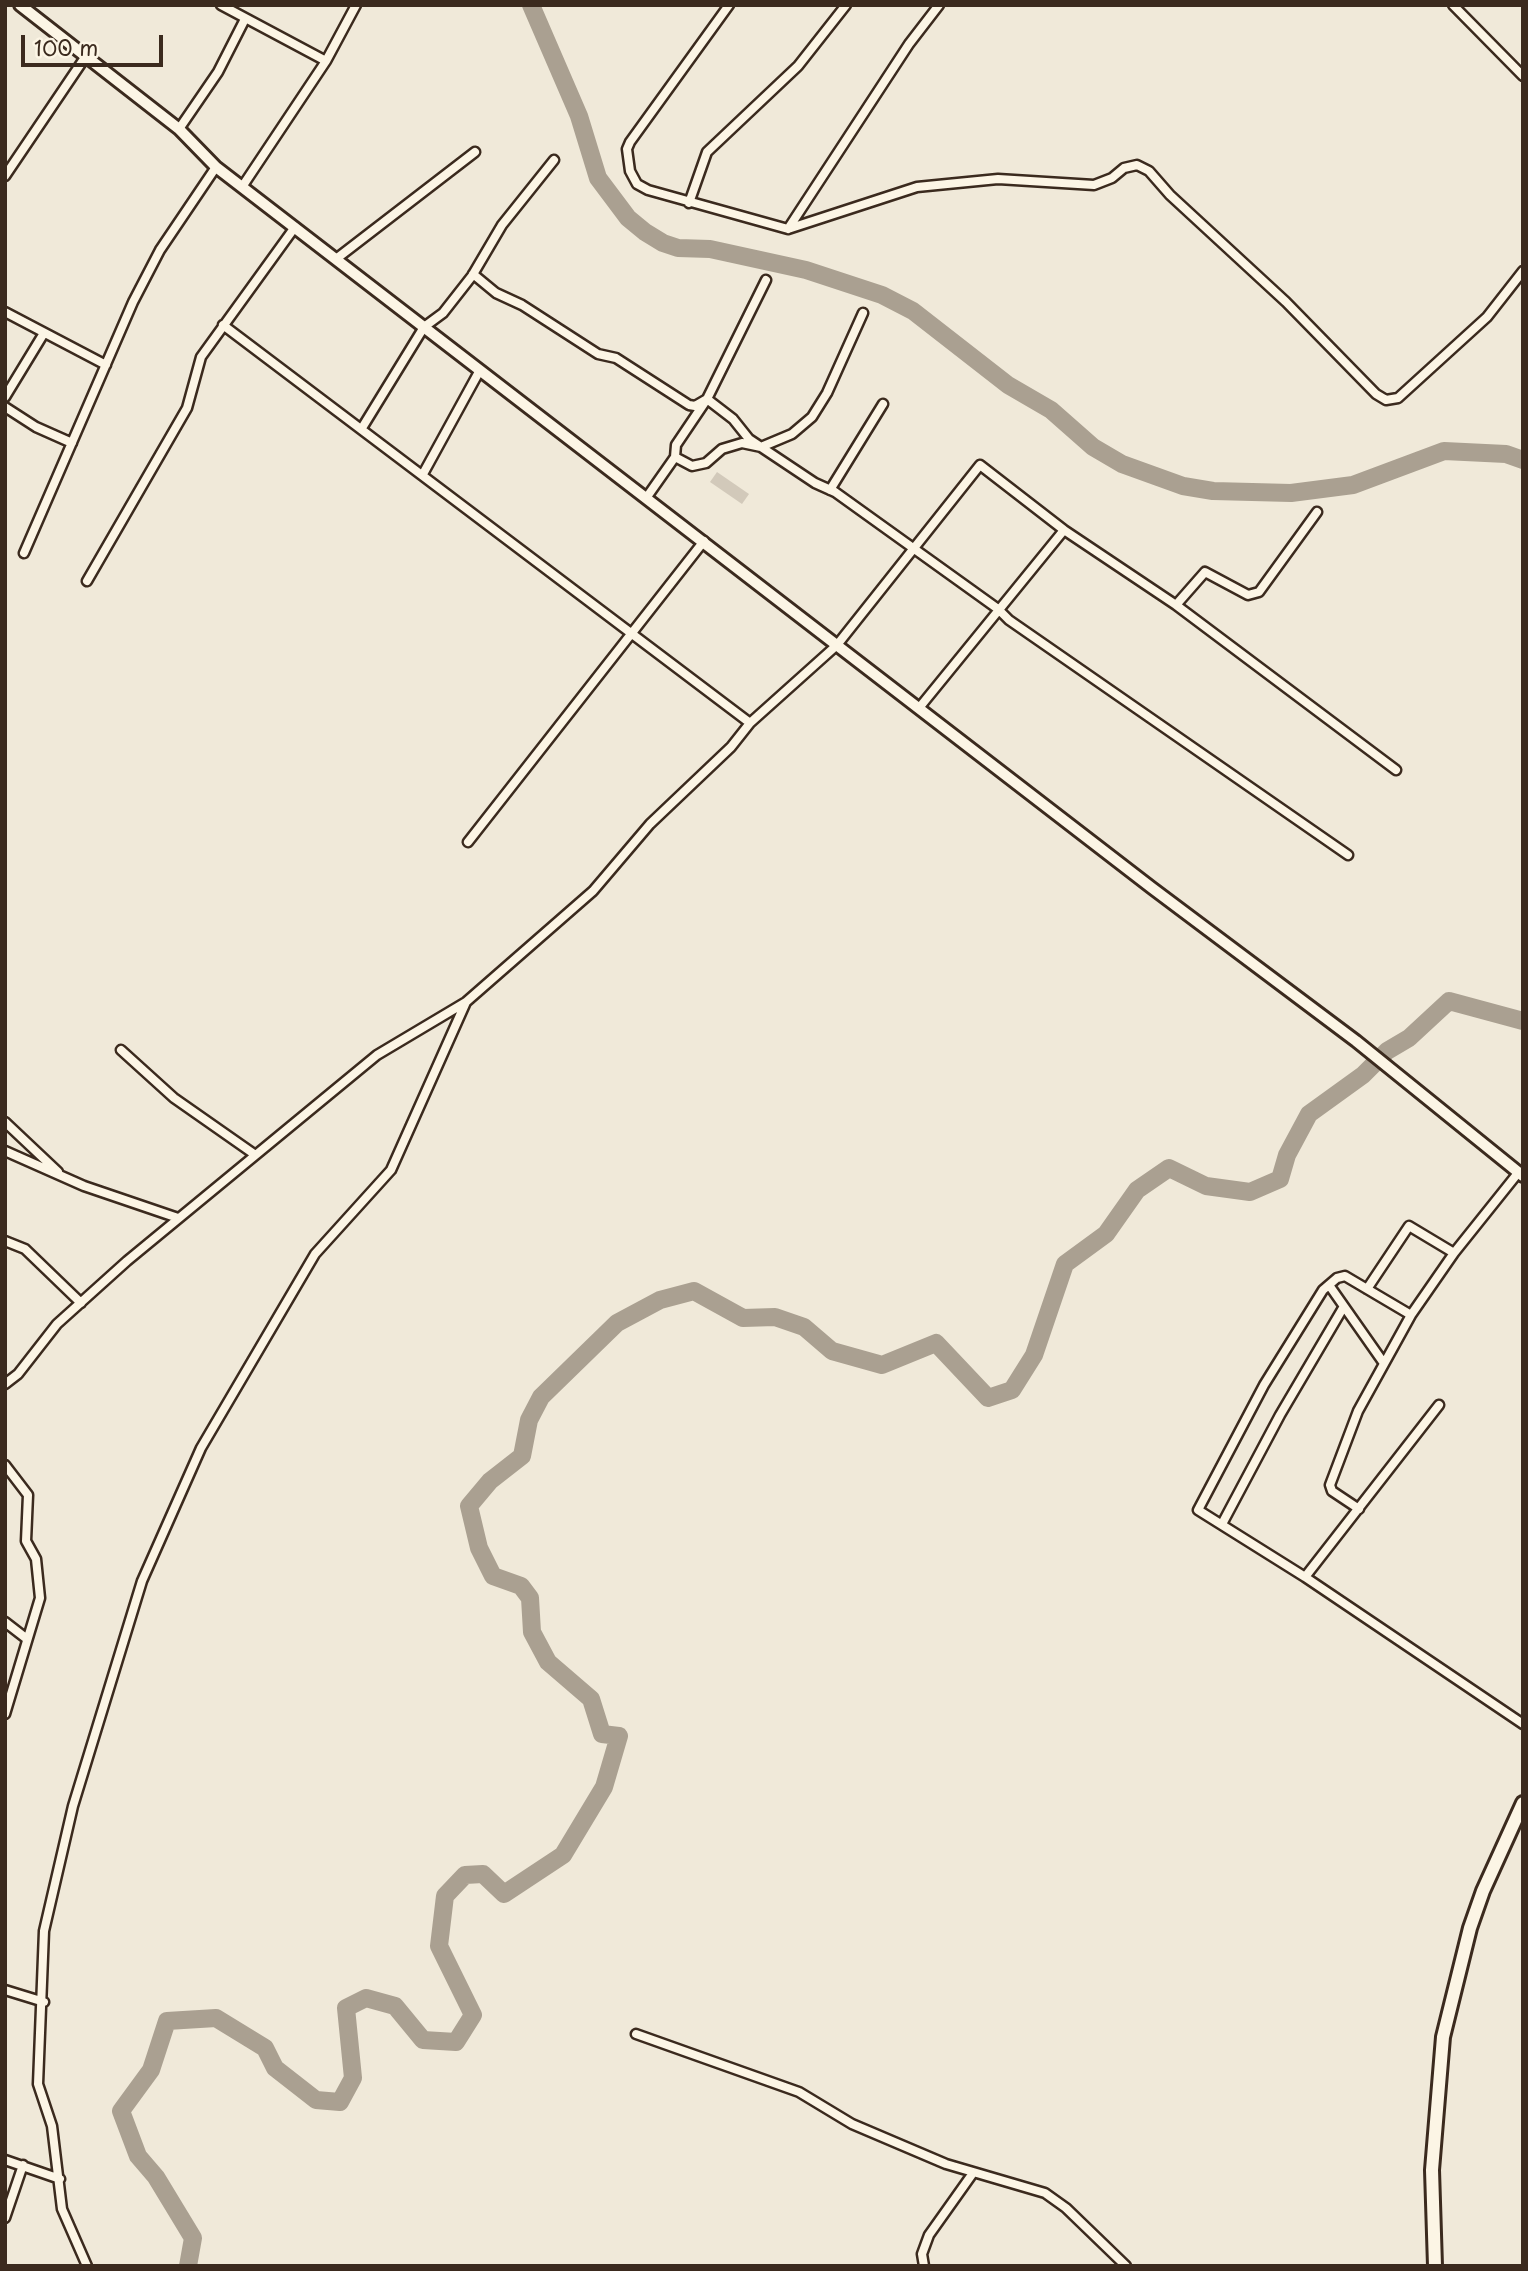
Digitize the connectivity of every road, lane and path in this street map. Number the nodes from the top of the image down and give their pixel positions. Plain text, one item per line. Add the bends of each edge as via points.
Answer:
1 (20, 5) edge
2 (221, 5) edge
3 (356, 5) edge
4 (729, 5) edge
5 (846, 5) edge
6 (939, 5) edge
7 (1453, 5) edge
8 (245, 19) junction
9 (86, 56) junction
10 (326, 61) junction
11 (1523, 76) edge
12 (179, 129) junction
13 (475, 152) dead end
14 (554, 160) dead end
15 (216, 167) junction
16 (5, 176) edge
17 (242, 187) junction
18 (689, 203) junction
19 (295, 227) junction
20 (788, 229) junction
21 (336, 259) junction
22 (1523, 271) edge
23 (474, 274) junction
24 (766, 280) dead end
25 (5, 312) edge
26 (863, 313) dead end
27 (223, 325) junction
28 (424, 327) junction
29 (44, 333) junction
30 (106, 365) junction
31 (480, 370) junction
32 (5, 397) edge
33 (706, 399) junction
34 (883, 404) dead end
35 (5, 407) edge
36 (362, 428) junction
37 (72, 443) junction
38 (761, 447) junction
39 (675, 457) junction
40 (423, 474) junction
41 (830, 490) junction
42 (649, 494) dead end
43 (1317, 512) dead end
44 (1064, 530) junction
45 (704, 541) junction
46 (914, 548) junction
47 (24, 553) dead end
48 (87, 581) dead end
49 (1176, 606) junction
50 (999, 609) junction
51 (633, 633) junction
52 (837, 645) junction
53 (919, 708) junction
54 (750, 723) junction
55 (1396, 769) dead end
56 (467, 842) dead end
57 (1348, 855) dead end
58 (466, 1002) junction
59 (121, 1050) dead end
60 (5, 1122) edge
61 (5, 1152) edge
62 (254, 1154) junction
63 (1521, 1174) edge
64 (62, 1177) junction
65 (178, 1218) junction
66 (5, 1241) edge
67 (1454, 1253) junction
68 (1329, 1284) junction
69 (1367, 1289) junction
70 (81, 1303) junction
71 (1343, 1308) junction
72 (1412, 1315) junction
73 (1383, 1362) junction
74 (5, 1384) edge
75 (1439, 1405) dead end
76 (5, 1465) edge
77 (1359, 1509) junction
78 (1222, 1524) junction
79 (1305, 1577) junction
80 (5, 1622) edge
81 (27, 1639) junction
82 (5, 1714) edge
83 (1523, 1724) edge
84 (1523, 1803) edge
85 (5, 1990) edge
86 (44, 2003) junction
87 (636, 2034) dead end
88 (5, 2160) edge
89 (23, 2165) junction
90 (973, 2173) junction
91 (60, 2179) junction
92 (5, 2218) edge
93 (87, 2266) edge
94 (924, 2266) edge
95 (1126, 2266) edge
96 (1435, 2266) edge

1 - 9 street
2 - 8 street
3 - 10 street
4 - 18 street via 627,149 637,184
5 - 18 street via 798,66 707,152
6 - 20 street
7 - 11 street
8 - 10 street
8 - 12 street via 218,72
9 - 12 street
9 - 16 street
10 - 17 street
12 - 15 street
13 - 21 street
14 - 23 street via 502,225
15 - 17 street
15 - 30 street via 160,250
17 - 19 street
18 - 20 street
19 - 21 street
19 - 27 street
20 - 22 street via 917,187 998,179 1094,185 1137,165 1149,171 1386,400 1398,398 1487,317
21 - 28 street
23 - 28 street via 443,313
23 - 33 street via 496,293 598,354 616,358 689,405
24 - 33 street
25 - 29 street
26 - 38 street via 812,417 792,434
27 - 36 street
27 - 48 street via 201,357 187,408 169,442
28 - 31 street
28 - 36 street
29 - 30 street
29 - 32 street
30 - 37 street
31 - 40 street
31 - 45 street
33 - 38 street
33 - 39 street via 682,433
34 - 41 street
35 - 37 street
36 - 40 street
37 - 47 street
38 - 39 street via 742,443 692,466
38 - 41 street
39 - 42 street
40 - 51 street
41 - 46 street
43 - 49 street via 1259,592 1248,595 1205,572
44 - 46 street via 980,465
44 - 49 street
44 - 50 street
45 - 51 street
45 - 52 street
46 - 50 street
46 - 52 street
49 - 55 street
50 - 53 street
50 - 57 street via 1009,621
51 - 54 street
51 - 56 street
52 - 53 street
52 - 54 street
53 - 63 street via 1356,1041
54 - 58 street via 650,824 593,891
58 - 62 street via 377,1055
58 - 86 street via 391,1170 315,1254 201,1448 142,1581 70,1818 44,1931
59 - 62 street via 174,1098
60 - 64 street
61 - 64 street
62 - 65 street
63 - 67 street
64 - 65 street
65 - 70 street
66 - 70 street via 25,1249
67 - 69 street via 1409,1226
67 - 72 street
68 - 69 street via 1342,1275
68 - 71 street
68 - 78 street via 1264,1385 1198,1507
69 - 72 street
70 - 74 street
71 - 73 street
71 - 78 street
72 - 73 street
73 - 77 street via 1358,1411 1330,1485
75 - 77 street
76 - 81 street via 28,1495 26,1541 36,1559 40,1598
77 - 79 street
78 - 79 street
79 - 83 street
80 - 81 street
81 - 82 street
84 - 96 main road via 1470,1928 1443,2037 1432,2171
85 - 86 street
86 - 91 street via 38,2084 52,2126
87 - 90 street via 799,2092 852,2124
88 - 89 street
89 - 91 street
89 - 92 street
90 - 94 street via 929,2235 922,2254
90 - 95 street via 1045,2193
91 - 93 street via 62,2210

